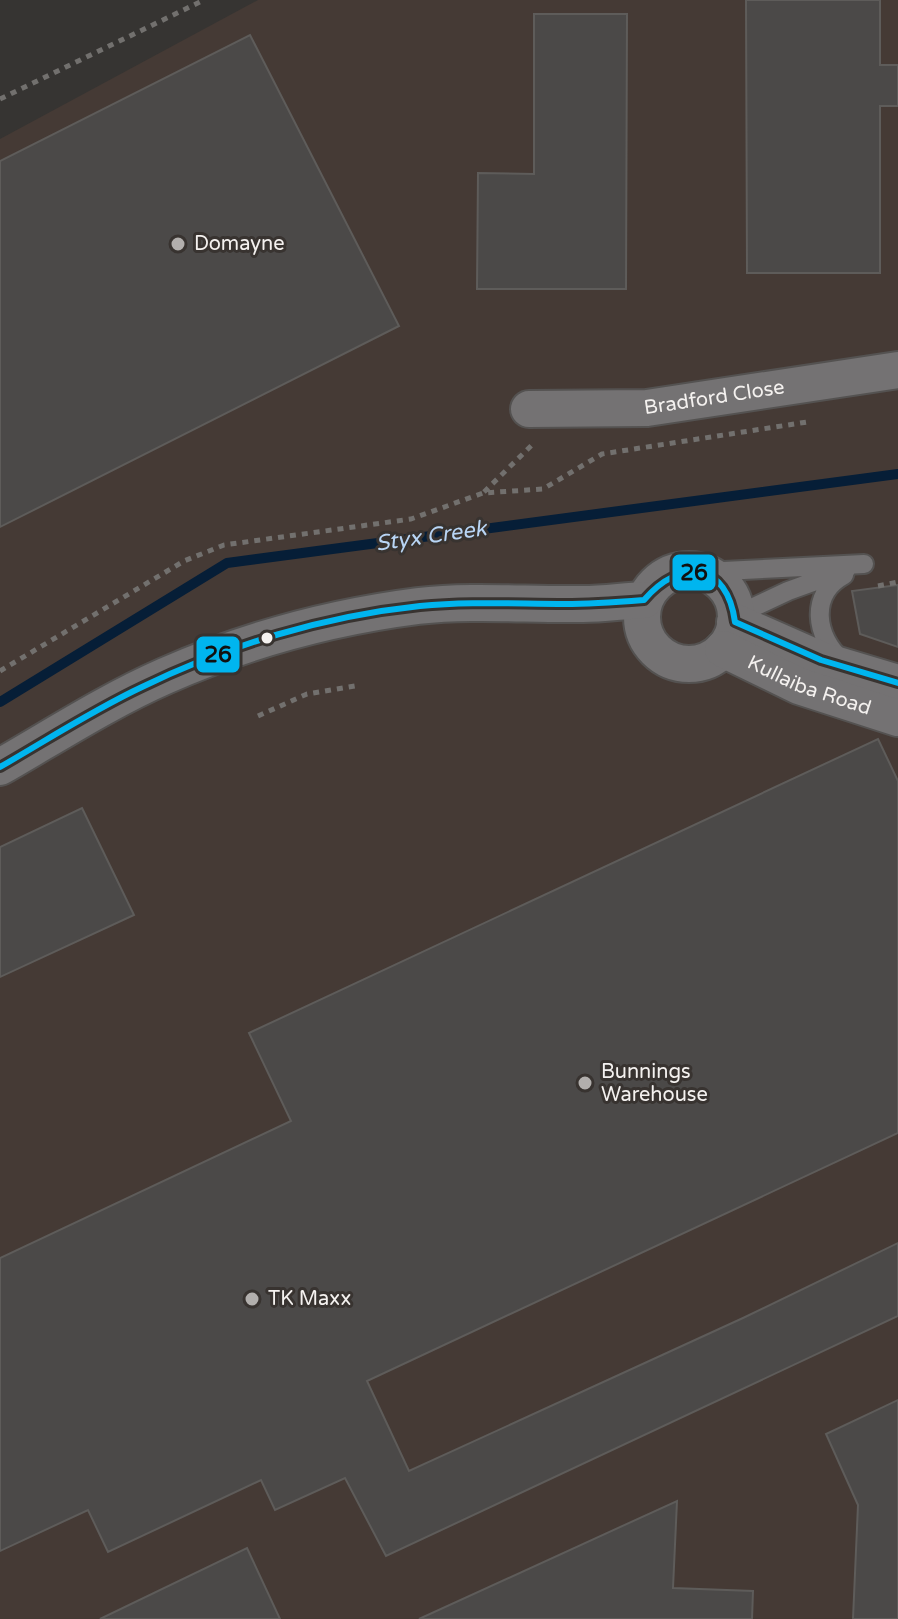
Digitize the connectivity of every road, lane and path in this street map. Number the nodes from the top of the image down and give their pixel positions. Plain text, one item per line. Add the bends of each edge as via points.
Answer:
1 (204, 0) edge
2 (0, 99) edge
3 (898, 370) edge
4 (570, 407) junction
5 (529, 409) dead end
6 (820, 420) dead end
7 (483, 493) junction
8 (864, 564) junction
9 (703, 572) junction
10 (898, 582) edge
11 (871, 587) dead end
12 (644, 600) junction
13 (583, 605) junction
14 (731, 629) junction
15 (647, 639) junction
16 (850, 668) junction
17 (0, 671) edge
18 (898, 683) edge
19 (355, 686) dead end
20 (258, 716) dead end
21 (898, 718) edge
22 (0, 767) edge

1 - 2 path
3 - 4 street, Bradford Close via 647,408
4 - 5 street, Bradford Close
4 - 7 path
6 - 7 path via 602,454 543,489
7 - 17 path via 411,519 224,545 184,561
8 - 9 lane
8 - 14 lane via 788,591
8 - 16 lane via 834,581 821,602 820,629 831,650
9 - 12 street via 674,572
9 - 14 street via 732,598
10 - 11 path
12 - 13 street, Kullaiba Road
12 - 15 street
13 - 15 street, Kullaiba Road
13 - 22 street, Kullaiba Road via 505,601 418,606 247,644 165,676
14 - 15 street, Kullaiba Road via 709,659 683,663 671,660
14 - 16 street, Kullaiba Road
14 - 21 street, Kullaiba Road via 799,686
16 - 18 street, Kullaiba Road
19 - 20 path via 307,694

